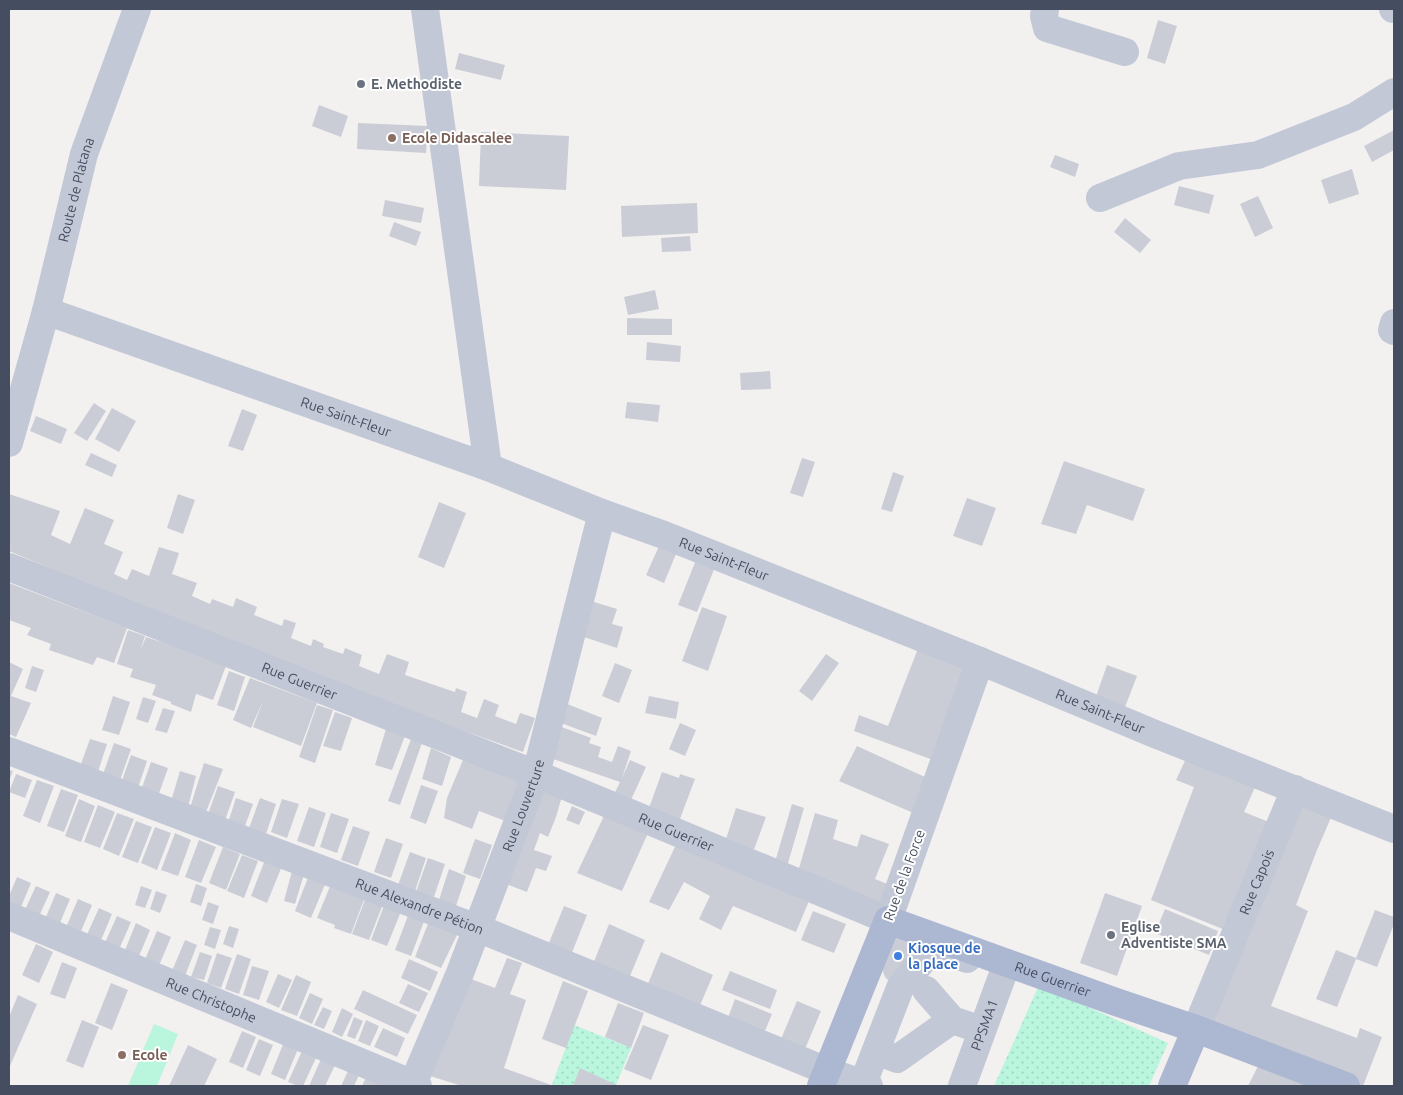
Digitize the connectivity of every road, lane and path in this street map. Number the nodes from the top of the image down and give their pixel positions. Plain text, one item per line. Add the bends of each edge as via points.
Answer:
1 (137, 9) edge
2 (425, 9) edge
3 (1045, 9) edge
4 (1125, 52) dead end
5 (1394, 92) edge
6 (1100, 198) dead end
7 (46, 311) junction
8 (1394, 323) edge
9 (1394, 331) edge
10 (18, 369) edge
11 (9, 443) edge
12 (488, 467) junction
13 (602, 513) junction
14 (9, 567) edge
15 (980, 661) junction
16 (9, 750) edge
17 (536, 774) junction
18 (1295, 789) junction
19 (1394, 829) edge
20 (9, 916) edge
21 (888, 920) junction
22 (477, 928) junction
23 (1005, 968) junction
24 (926, 990) dead end
25 (952, 1020) junction
26 (1196, 1029) junction
27 (982, 1030) junction
28 (876, 1051) junction
29 (824, 1078) edge
30 (414, 1086) edge
31 (865, 1086) edge
32 (962, 1086) edge
33 (1172, 1086) edge
34 (1346, 1086) edge

1 - 7 street, Route de Platana via 84,154
2 - 12 street
3 - 4 street via 1047,28
5 - 6 street via 1354,117 1258,156 1179,166
7 - 10 street, Route de Platana
7 - 12 street, Rue Saint-Fleur
8 - 9 street
10 - 11 street, Route de Platana
12 - 13 street, Rue Saint-Fleur
13 - 15 street, Rue Saint-Fleur
13 - 17 street, Rue Louverture
14 - 17 street, Rue Guerrier
15 - 18 street, Rue Saint-Fleur
15 - 21 street, Rue de la Force
16 - 22 street, Rue Alexandre Pétion
17 - 21 street, Rue Guerrier
17 - 22 street, Rue Louverture
18 - 19 street, Rue Saint-Fleur
18 - 26 street, Rue Capois
20 - 30 street, Rue Christophe
21 - 23 main road, Rue Guerrier
21 - 29 main road, Rue de la Force
22 - 29 street, Rue Alexandre Pétion
22 - 30 street, Rue Louverture
23 - 26 main road, Rue Guerrier
23 - 27 street, PPSMA1
23 - 28 street via 932,949 900,988
24 - 25 street
25 - 27 street
25 - 28 street via 897,1059
26 - 33 main road, Rue Capois
26 - 34 main road, Rue Guerrier
27 - 32 street, PPSMA1
28 - 31 street
29 - 31 street

